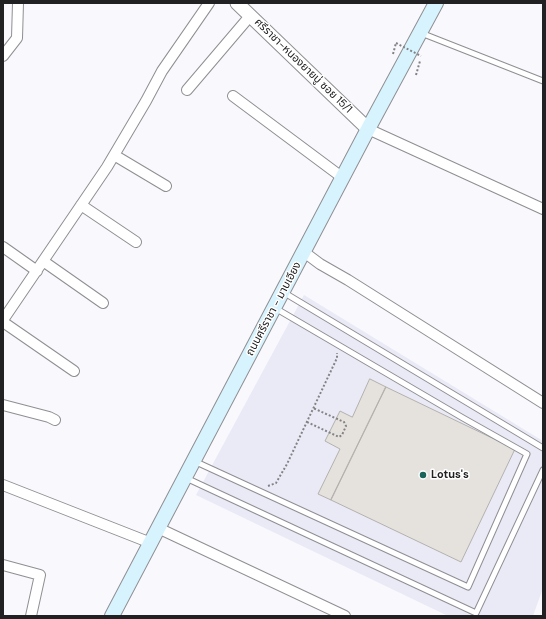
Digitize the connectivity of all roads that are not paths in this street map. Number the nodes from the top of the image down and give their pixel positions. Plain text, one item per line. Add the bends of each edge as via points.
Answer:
1 (18, 3) edge
2 (209, 3) edge
3 (237, 3) edge
4 (436, 3) edge
5 (250, 16) junction
6 (420, 33) junction
7 (3, 56) edge
8 (543, 81) edge
9 (188, 90) dead end
10 (233, 96) dead end
11 (368, 130) junction
12 (114, 155) junction
13 (343, 178) junction
14 (166, 186) dead end
15 (81, 205) junction
16 (543, 209) edge
17 (136, 242) dead end
18 (3, 247) edge
19 (304, 252) junction
20 (43, 261) junction
21 (37, 271) junction
22 (283, 292) junction
23 (103, 303) dead end
24 (274, 308) junction
25 (3, 320) edge
26 (74, 371) dead end
27 (543, 403) edge
28 (3, 405) edge
29 (55, 420) dead end
30 (543, 448) edge
31 (194, 460) junction
32 (543, 470) edge
33 (185, 477) junction
34 (3, 486) edge
35 (158, 528) junction
36 (151, 543) junction
37 (3, 565) edge
38 (31, 616) edge
39 (112, 616) edge
40 (345, 616) edge

1 - 7 street via 18,38
2 - 12 street via 162,71
3 - 5 street, ศรีราชา-หนองยายบู่ ซอย 15/1
4 - 6 main road, ถนนศรีราชา - มาบเอียง
5 - 9 street
5 - 11 street, ศรีราชา-หนองยายบู่ ซอย 15/1
6 - 8 lane
6 - 11 main road, ถนนศรีราชา - มาบเอียง
10 - 13 street
11 - 13 main road, ถนนศรีราชา - มาบเอียง
11 - 16 street
12 - 14 street
12 - 15 street
13 - 19 main road, ถนนศรีราชา - มาบเอียง
15 - 17 street
15 - 20 street
18 - 21 street
19 - 22 main road, ถนนศรีราชา - มาบเอียง
19 - 27 street
20 - 21 street
20 - 23 street
21 - 25 street
22 - 24 main road, ถนนศรีราชา - มาบเอียง
22 - 30 lane
24 - 31 main road, ถนนศรีราชา - มาบเอียง
24 - 31 lane via 527,454 468,587
25 - 26 street
28 - 29 street
31 - 33 main road, ถนนศรีราชา - มาบเอียง
32 - 33 lane via 476,613
33 - 35 main road, ถนนศรีราชา - มาบเอียง
34 - 36 street
35 - 36 main road, ถนนศรีราชา - มาบเอียง
35 - 40 street
36 - 39 main road, ถนนศรีราชา - มาบเอียง
37 - 38 street via 40,575

